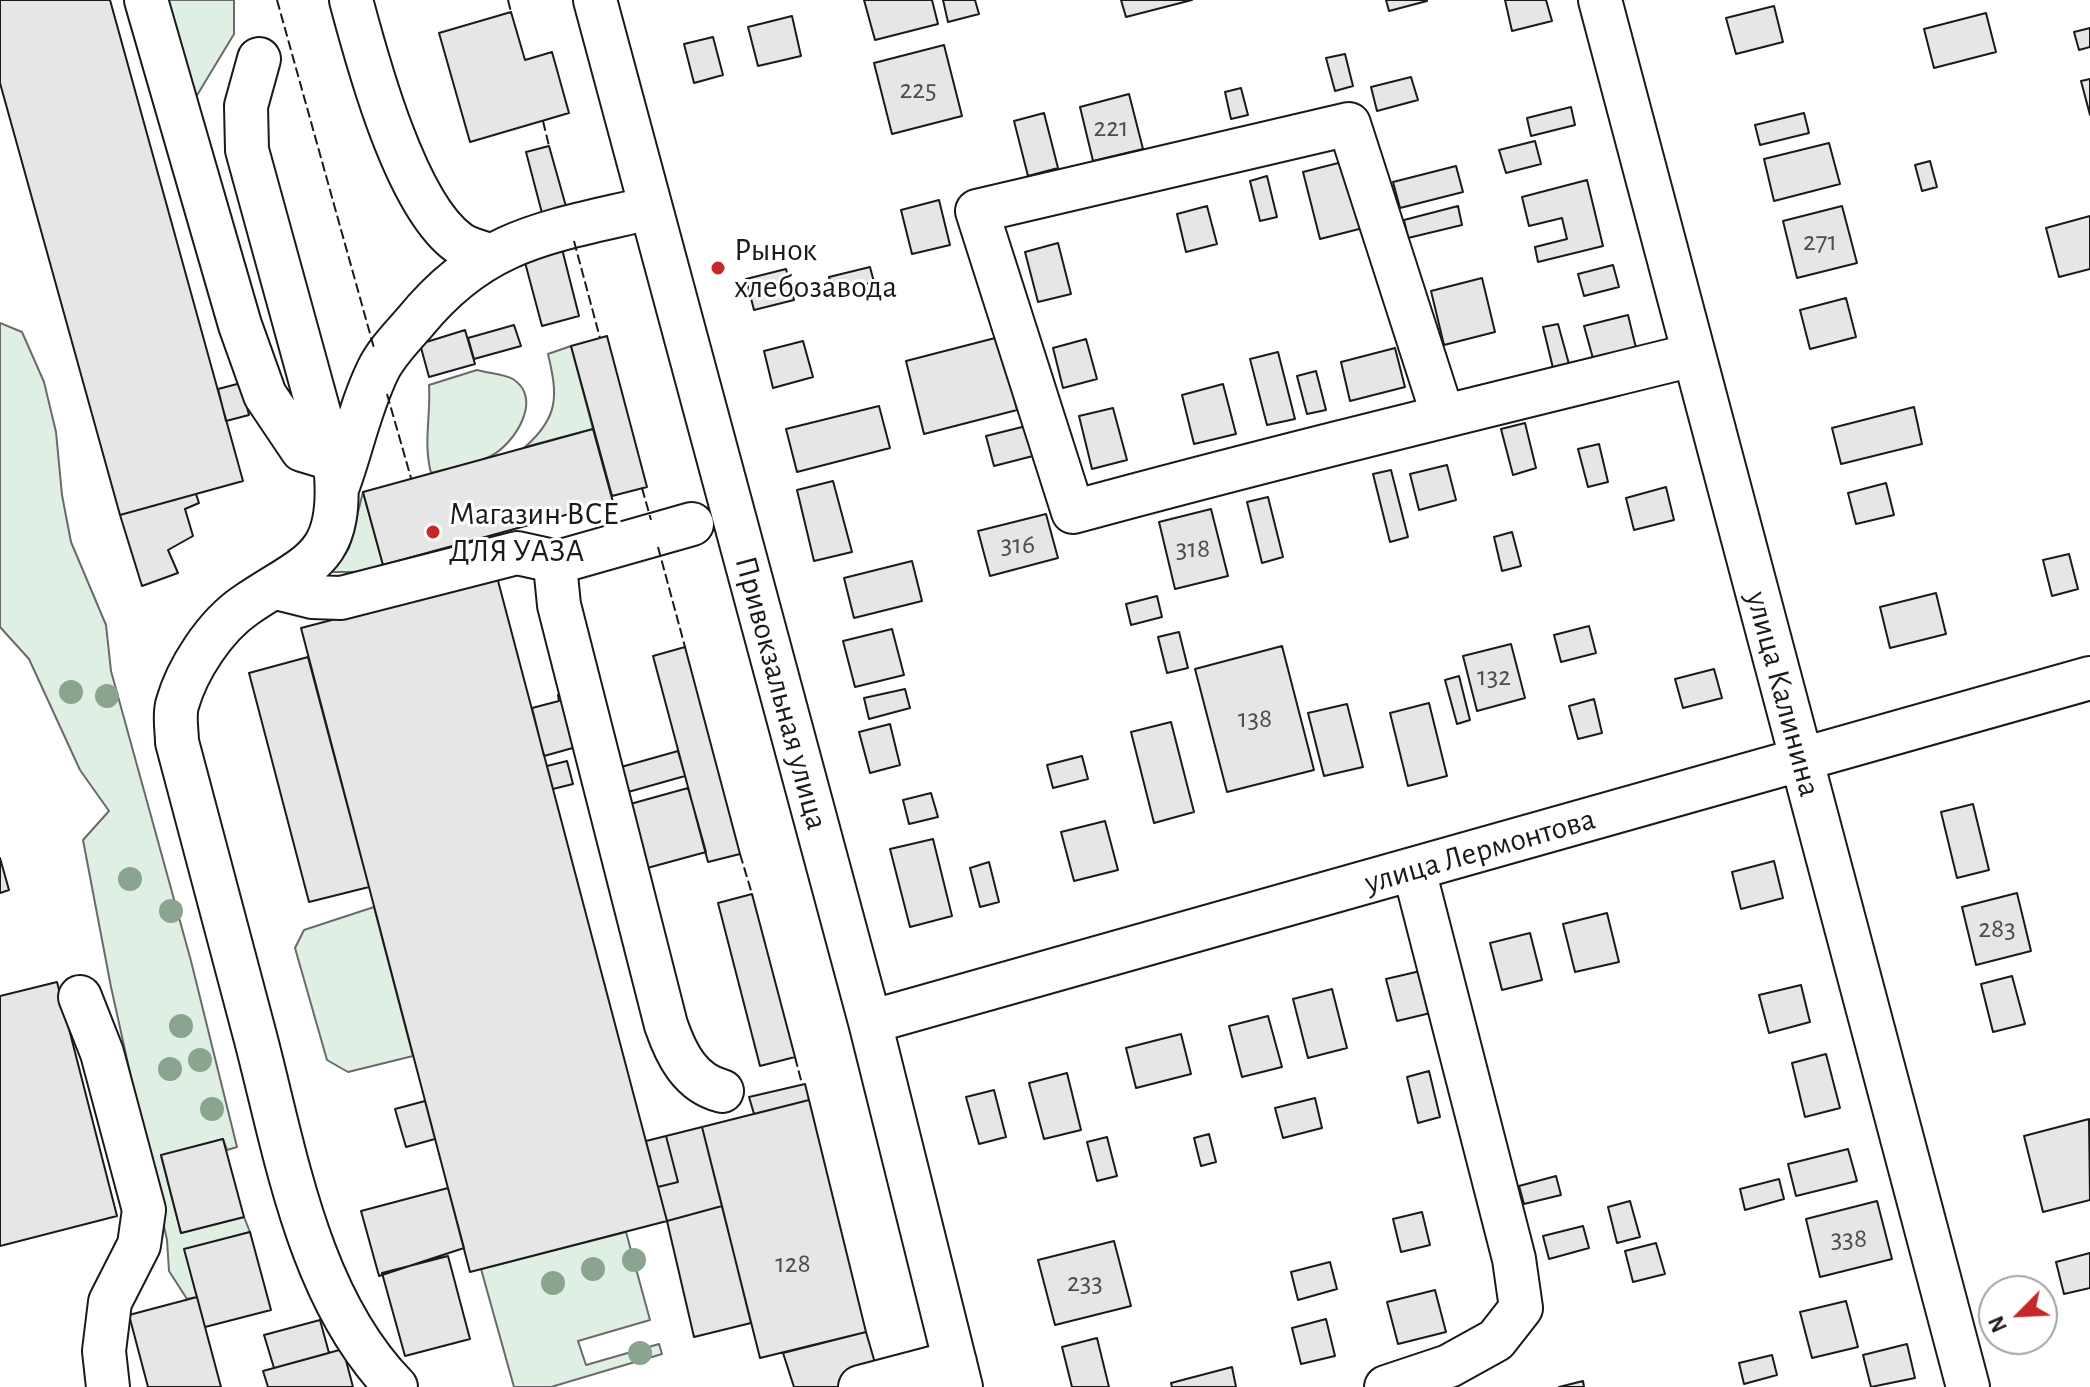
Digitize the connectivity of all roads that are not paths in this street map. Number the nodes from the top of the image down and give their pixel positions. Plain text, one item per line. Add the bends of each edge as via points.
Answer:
1 (146, 0) edge
2 (351, 0) edge
3 (595, 0) edge
4 (1600, 0) edge
5 (259, 59) dead end
6 (650, 208) junction
7 (488, 255) junction
8 (1693, 355) junction
9 (1443, 416) junction
10 (335, 473) junction
11 (692, 524) dead end
12 (558, 562) junction
13 (276, 588) junction
14 (2090, 678) edge
15 (1801, 759) junction
16 (1414, 870) junction
17 (80, 997) dead end
18 (870, 1022) junction
19 (722, 1091) dead end
20 (958, 1374) edge
21 (108, 1387) edge
22 (396, 1387) edge
23 (860, 1387) edge
24 (1386, 1387) edge
25 (1968, 1387) edge

1 - 10 street via 265,395 302,450
2 - 7 street via 414,183 435,220 461,244
3 - 6 street, Привокзальная улица
4 - 8 street, улица Калинина
5 - 10 street via 246,106 247,150
6 - 7 street via 521,241
6 - 18 street, Привокзальная улица
7 - 10 street via 435,297 379,367
8 - 9 street
8 - 15 street, улица Калинина
9 - 9 street via 1349,124 977,211 1073,512
10 - 13 street via 339,503 333,532 320,555
11 - 12 street
12 - 13 street via 517,553 341,598
12 - 19 street via 559,605 666,1025 692,1074
13 - 22 street via 244,606 196,663 176,708 177,742 319,1260 369,1359
14 - 15 street, улица Лермонтова
15 - 16 street, улица Лермонтова
15 - 25 street, улица Калинина
16 - 18 street, улица Лермонтова
16 - 24 street via 1514,1259 1521,1308 1496,1340 1449,1366
17 - 21 street via 106,1068 144,1210 139,1245 110,1302 104,1351
18 - 20 street, Привокзальная улица
20 - 23 street

